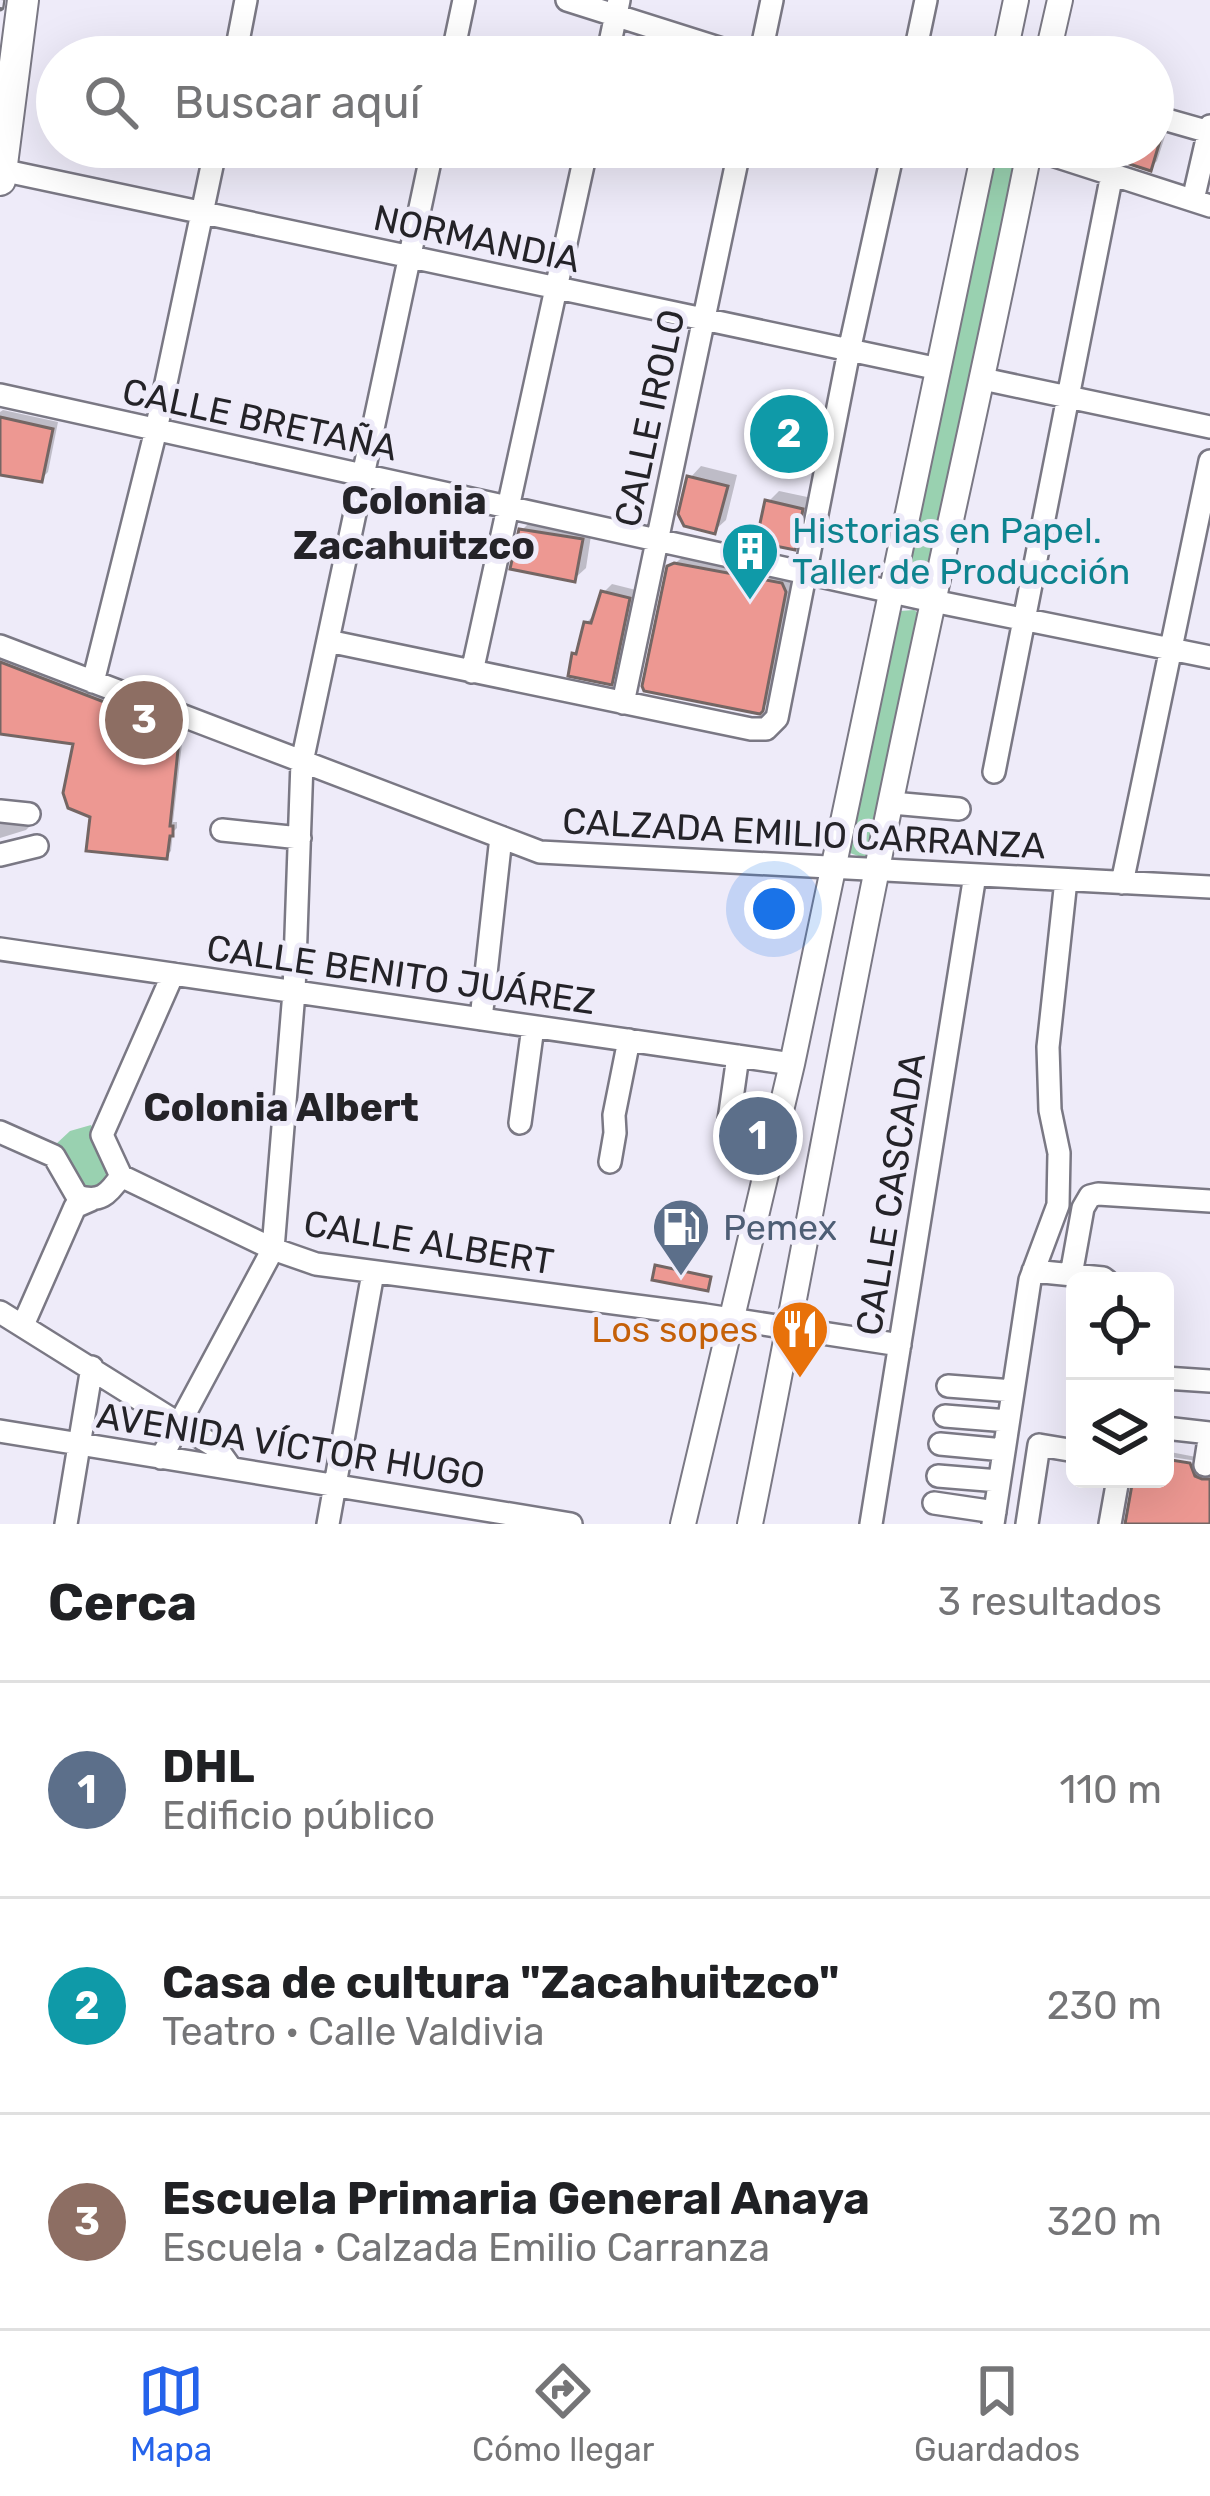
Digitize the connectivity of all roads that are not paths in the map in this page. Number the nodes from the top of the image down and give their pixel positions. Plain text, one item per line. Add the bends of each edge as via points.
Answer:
1 (23, 0) edge
2 (246, 0) edge
3 (464, 0) edge
4 (567, 0) edge
5 (772, 0) edge
6 (926, 0) edge
7 (1016, 0) edge
8 (1060, 0) edge
9 (617, 8) edge
10 (239, 36) edge
11 (456, 36) edge
12 (691, 36) edge
13 (764, 36) edge
14 (918, 36) edge
15 (1008, 36) edge
16 (1052, 36) edge
17 (1174, 121) edge
18 (1209, 129) edge
19 (212, 168) edge
20 (430, 168) edge
21 (582, 168) edge
22 (736, 168) edge
23 (889, 168) edge
24 (981, 168) edge
25 (1025, 168) edge
26 (1094, 168) edge
27 (1, 170) edge
28 (1112, 174) junction
29 (0, 180) edge
30 (1201, 203) edge
31 (202, 213) junction
32 (411, 258) junction
33 (556, 288) junction
34 (704, 320) junction
35 (849, 351) junction
36 (939, 369) junction
37 (983, 379) junction
38 (0, 395) edge
39 (1070, 398) junction
40 (1210, 427) edge
41 (156, 430) junction
42 (1210, 461) edge
43 (363, 476) junction
44 (509, 507) junction
45 (657, 542) junction
46 (805, 573) junction
47 (892, 592) junction
48 (934, 601) junction
49 (1025, 620) junction
50 (328, 641) junction
51 (0, 646) edge
52 (1170, 648) junction
53 (1210, 657) edge
54 (472, 671) junction
55 (93, 682) junction
56 (622, 703) junction
57 (302, 761) junction
58 (994, 772) dead end
59 (892, 803) junction
60 (959, 808) dead end
61 (0, 811) edge
62 (29, 814) dead end
63 (222, 830) dead end
64 (501, 837) junction
65 (300, 838) junction
66 (37, 846) dead end
67 (0, 855) edge
68 (833, 868) junction
69 (876, 871) junction
70 (975, 875) junction
71 (1066, 880) junction
72 (1122, 883) junction
73 (1210, 887) edge
74 (0, 950) edge
75 (173, 974) junction
76 (294, 992) junction
77 (481, 1019) junction
78 (533, 1027) junction
79 (628, 1040) junction
80 (738, 1056) junction
81 (792, 1064) junction
82 (520, 1123) dead end
83 (0, 1132) edge
84 (727, 1134) dead end
85 (610, 1162) dead end
86 (121, 1176) junction
87 (92, 1200) junction
88 (1210, 1202) edge
89 (274, 1249) junction
90 (1072, 1272) edge
91 (373, 1273) junction
92 (1032, 1275) junction
93 (1066, 1275) edge
94 (0, 1312) edge
95 (732, 1319) junction
96 (22, 1325) junction
97 (790, 1329) junction
98 (899, 1345) junction
99 (92, 1367) junction
100 (1174, 1379) edge
101 (1210, 1381) edge
102 (947, 1386) dead end
103 (1013, 1391) junction
104 (945, 1416) dead end
105 (1008, 1421) junction
106 (179, 1424) junction
107 (1174, 1429) edge
108 (0, 1431) edge
109 (80, 1444) junction
110 (940, 1444) dead end
111 (1004, 1450) junction
112 (1066, 1450) edge
113 (161, 1458) junction
114 (1205, 1465) dead end
115 (231, 1468) junction
116 (938, 1476) dead end
117 (999, 1481) junction
118 (335, 1484) junction
119 (1116, 1488) edge
120 (934, 1504) dead end
121 (994, 1518) edge
122 (66, 1524) edge
123 (328, 1524) edge
124 (572, 1524) edge
125 (683, 1524) edge
126 (750, 1524) edge
127 (871, 1524) edge
128 (1027, 1524) edge
129 (1110, 1524) edge

1 - 27 highway
2 - 10 street
3 - 11 street
4 - 9 street
5 - 13 street
6 - 14 street
7 - 15 main road
8 - 16 main road
9 - 12 street
17 - 18 street
18 - 30 street
19 - 31 street
20 - 32 street
21 - 33 street
22 - 34 street, CALLE IROLO
23 - 35 street
24 - 36 main road
25 - 37 main road
26 - 28 street
27 - 29 highway
27 - 31 street, NORMANDIA
28 - 30 street
28 - 39 street
31 - 32 street, NORMANDIA
31 - 41 street
32 - 33 street, NORMANDIA
32 - 43 street
33 - 34 street, NORMANDIA
33 - 44 street
34 - 35 street, NORMANDIA
34 - 45 street, CALLE IROLO
35 - 36 street, NORMANDIA
35 - 46 street
36 - 47 main road
37 - 39 street
37 - 48 main road
38 - 41 street, CALLE BRETAÑA
39 - 40 street
39 - 49 street
41 - 43 street, CALLE BRETAÑA
41 - 55 street
42 - 52 street
43 - 44 street, CALLE BRETAÑA
43 - 50 street
44 - 45 street, CALLE BRETAÑA
44 - 54 street
45 - 46 street, CALLE BRETAÑA
45 - 56 street, CALLE IROLO
46 - 47 street, CALLE BRETAÑA
46 - 56 street via 777,718 766,729
47 - 48 street, CALLE BRETAÑA
47 - 68 main road
48 - 49 street, CALLE BRETAÑA
48 - 59 main road
49 - 52 street, CALLE BRETAÑA
49 - 58 street
50 - 54 street
50 - 57 street
51 - 55 street, CALZADA EMILIO CARRANZA
52 - 53 street, CALLE BRETAÑA
52 - 72 street
54 - 56 street
55 - 57 street, CALZADA EMILIO CARRANZA
57 - 64 street, CALZADA EMILIO CARRANZA
57 - 65 street
59 - 60 street
59 - 69 main road
61 - 62 street
63 - 65 street
64 - 68 street, CALZADA EMILIO CARRANZA via 540,852
64 - 77 street
65 - 76 street
66 - 67 street
68 - 69 street, CALZADA EMILIO CARRANZA
68 - 81 main road
69 - 70 street, CALZADA EMILIO CARRANZA
69 - 97 main road
70 - 71 street, CALZADA EMILIO CARRANZA
70 - 98 street, CALLE CASCADA
71 - 72 street, CALZADA EMILIO CARRANZA
71 - 92 street via 1048,1047 1058,1205
72 - 73 street, CALZADA EMILIO CARRANZA
74 - 75 street, CALLE BENITO JUÁREZ
75 - 76 street, CALLE BENITO JUÁREZ
75 - 86 street via 102,1135
76 - 77 street, CALLE BENITO JUÁREZ
76 - 89 street
77 - 78 street, CALLE BENITO JUÁREZ
78 - 79 street, CALLE BENITO JUÁREZ
78 - 82 street
79 - 80 street, CALLE BENITO JUÁREZ
79 - 85 street
80 - 81 street, CALLE BENITO JUÁREZ
80 - 84 street
81 - 95 main road
83 - 87 street via 54,1156 77,1196
86 - 87 street
86 - 89 street, CALLE ALBERT
87 - 96 street via 75,1207
88 - 90 street via 1090,1196
89 - 91 street, CALLE ALBERT
89 - 106 street
91 - 95 street, CALLE ALBERT
91 - 118 street
92 - 93 street
92 - 103 street
94 - 96 street
95 - 97 street, CALLE ALBERT
95 - 125 main road
96 - 99 street
97 - 98 street, CALLE ALBERT
97 - 126 main road
98 - 127 street, CALLE CASCADA
99 - 106 street
99 - 109 street
100 - 101 street
102 - 103 street
103 - 105 street
104 - 105 street
105 - 111 street
106 - 113 street
106 - 115 street via 216,1447
107 - 114 street via 1210,1433
108 - 109 street, AVENIDA VÍCTOR HUGO
109 - 113 street, AVENIDA VÍCTOR HUGO
109 - 122 street
110 - 111 street
111 - 117 street
112 - 128 street via 1040,1445
113 - 115 street, AVENIDA VÍCTOR HUGO
115 - 118 street, AVENIDA VÍCTOR HUGO
116 - 117 street
117 - 121 street
118 - 123 street
118 - 124 street, AVENIDA VÍCTOR HUGO
119 - 129 street
120 - 121 street

